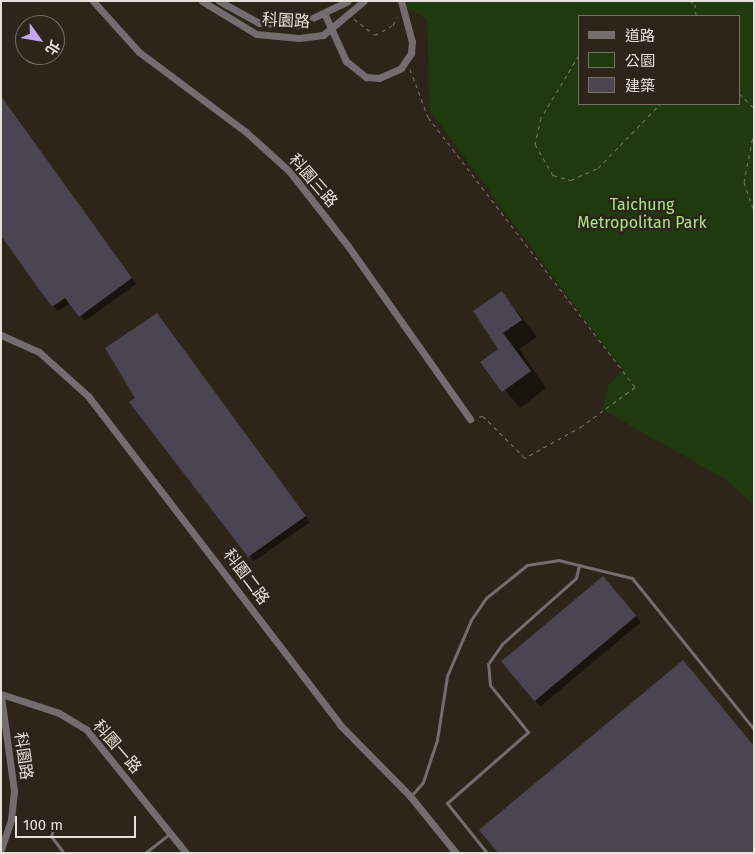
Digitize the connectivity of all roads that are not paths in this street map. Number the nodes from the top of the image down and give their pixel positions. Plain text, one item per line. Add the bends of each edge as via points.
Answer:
1 (93, 1) edge
2 (202, 1) edge
3 (219, 1) edge
4 (348, 1) edge
5 (364, 1) edge
6 (401, 1) edge
7 (325, 15) junction
8 (333, 29) junction
9 (1, 335) edge
10 (470, 419) road end
11 (579, 565) junction
12 (1, 695) edge
13 (754, 729) edge
14 (410, 796) junction
15 (55, 825) dead end
16 (168, 835) junction
17 (1, 849) edge
18 (64, 853) edge
19 (146, 853) edge
20 (186, 853) edge
21 (456, 853) edge
22 (487, 853) edge

1 - 10 street, 科園三路 via 139,52 246,132 290,172 348,246
2 - 8 street, 科園路 via 256,34 310,38
3 - 7 street, 科園路 via 259,23 298,25
4 - 7 street, 科園路
5 - 8 street, 科園路
6 - 8 street via 400,10 412,42 407,62 391,75 366,77 346,61
7 - 8 street
9 - 14 street, 科園二路 via 39,352 88,396 340,725
11 - 13 lane via 632,578
11 - 14 lane via 558,560 527,565 486,598 456,650 441,704 437,740 422,782
11 - 22 lane via 576,578 502,644 488,664 490,685 528,732 447,803
12 - 16 street, 科園一路 via 59,714 86,729
12 - 17 street, 科園路 via 14,791 11,820
14 - 21 street, 科園二路
15 - 18 lane via 51,836
16 - 19 lane
16 - 20 street, 科園一路

